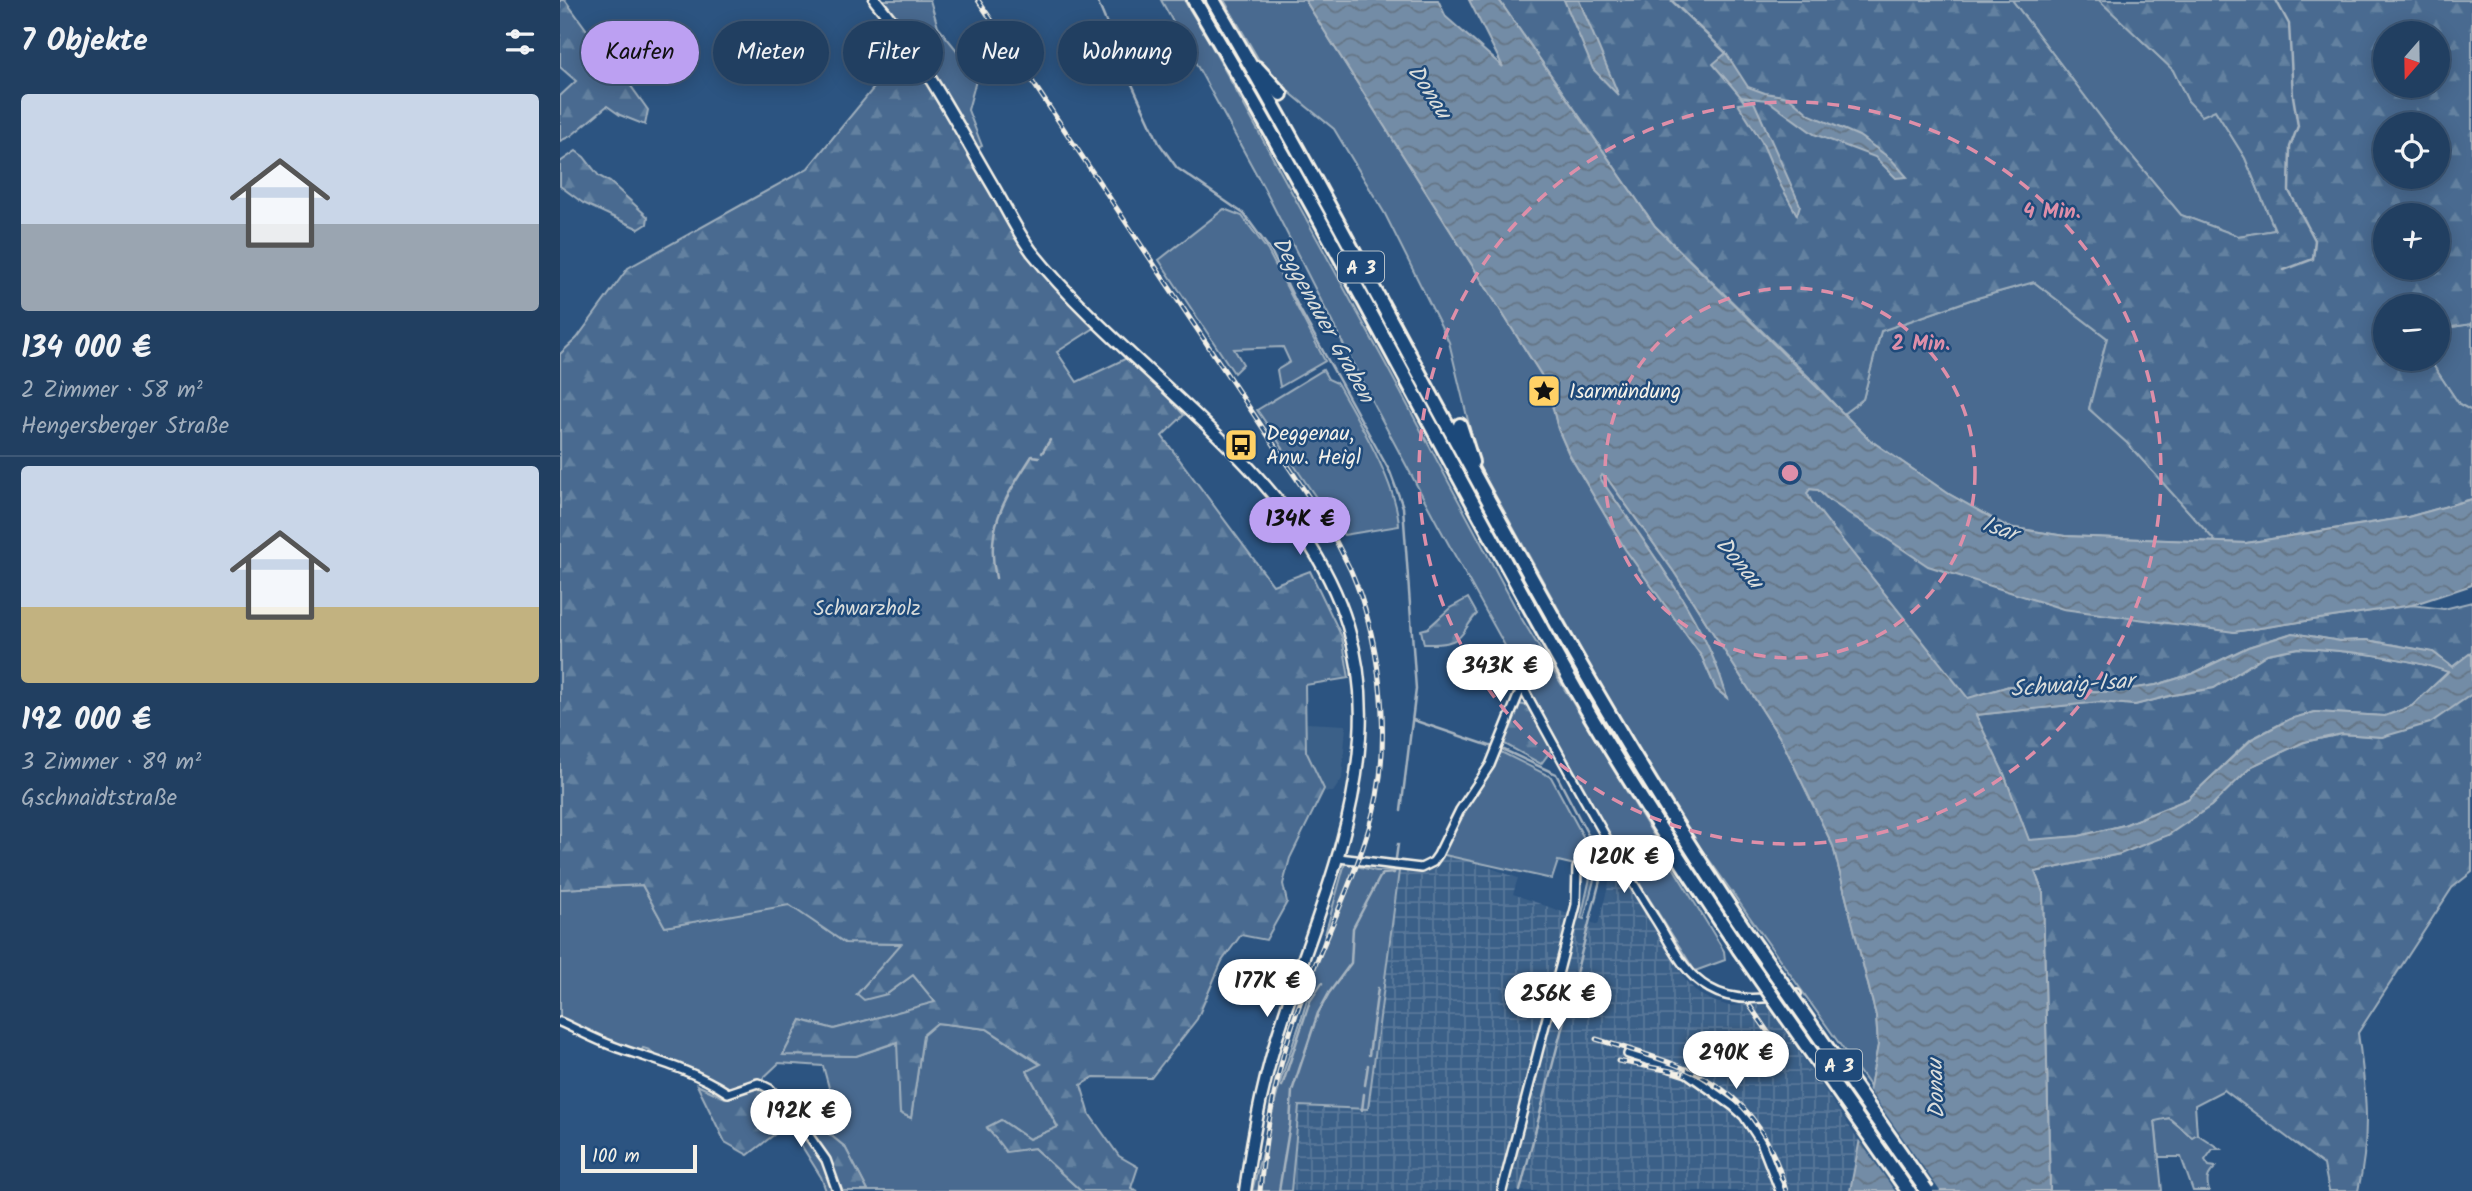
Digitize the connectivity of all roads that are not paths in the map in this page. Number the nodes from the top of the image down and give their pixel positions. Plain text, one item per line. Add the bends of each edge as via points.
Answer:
1 (875, 0) edge
2 (1194, 0) edge
3 (1213, 0) edge
4 (1248, 61) junction
5 (1281, 94) dead end
6 (1460, 425) dead end
7 (1472, 473) junction
8 (1339, 858) junction
9 (1577, 868) dead end
10 (1797, 994) dead end
11 (560, 1022) edge
12 (1629, 1054) dead end
13 (837, 1191) edge
14 (1245, 1191) edge
15 (1502, 1191) edge
16 (1780, 1191) edge
17 (1908, 1191) edge
18 (1927, 1191) edge

1 - 8 main road via 920,61 1030,249 1099,324 1260,478 1297,522 1323,565 1357,656 1360,702 1357,777
2 - 17 highway, A 3, bridge via 1299,182 1584,704 1678,858
3 - 4 highway, A 3
4 - 5 highway
4 - 7 highway, A 3
6 - 7 highway
7 - 18 highway, A 3, bridge via 1603,707 1689,847
8 - 10 street via 1421,868 1433,862 1490,765 1521,686 1619,862 1693,976 1719,993 1739,998
8 - 14 main road via 1267,1072
9 - 15 street via 1576,905
11 - 13 street via 709,1080 728,1093 758,1083 766,1086 826,1160
12 - 16 street via 1687,1073 1733,1106 1761,1142

